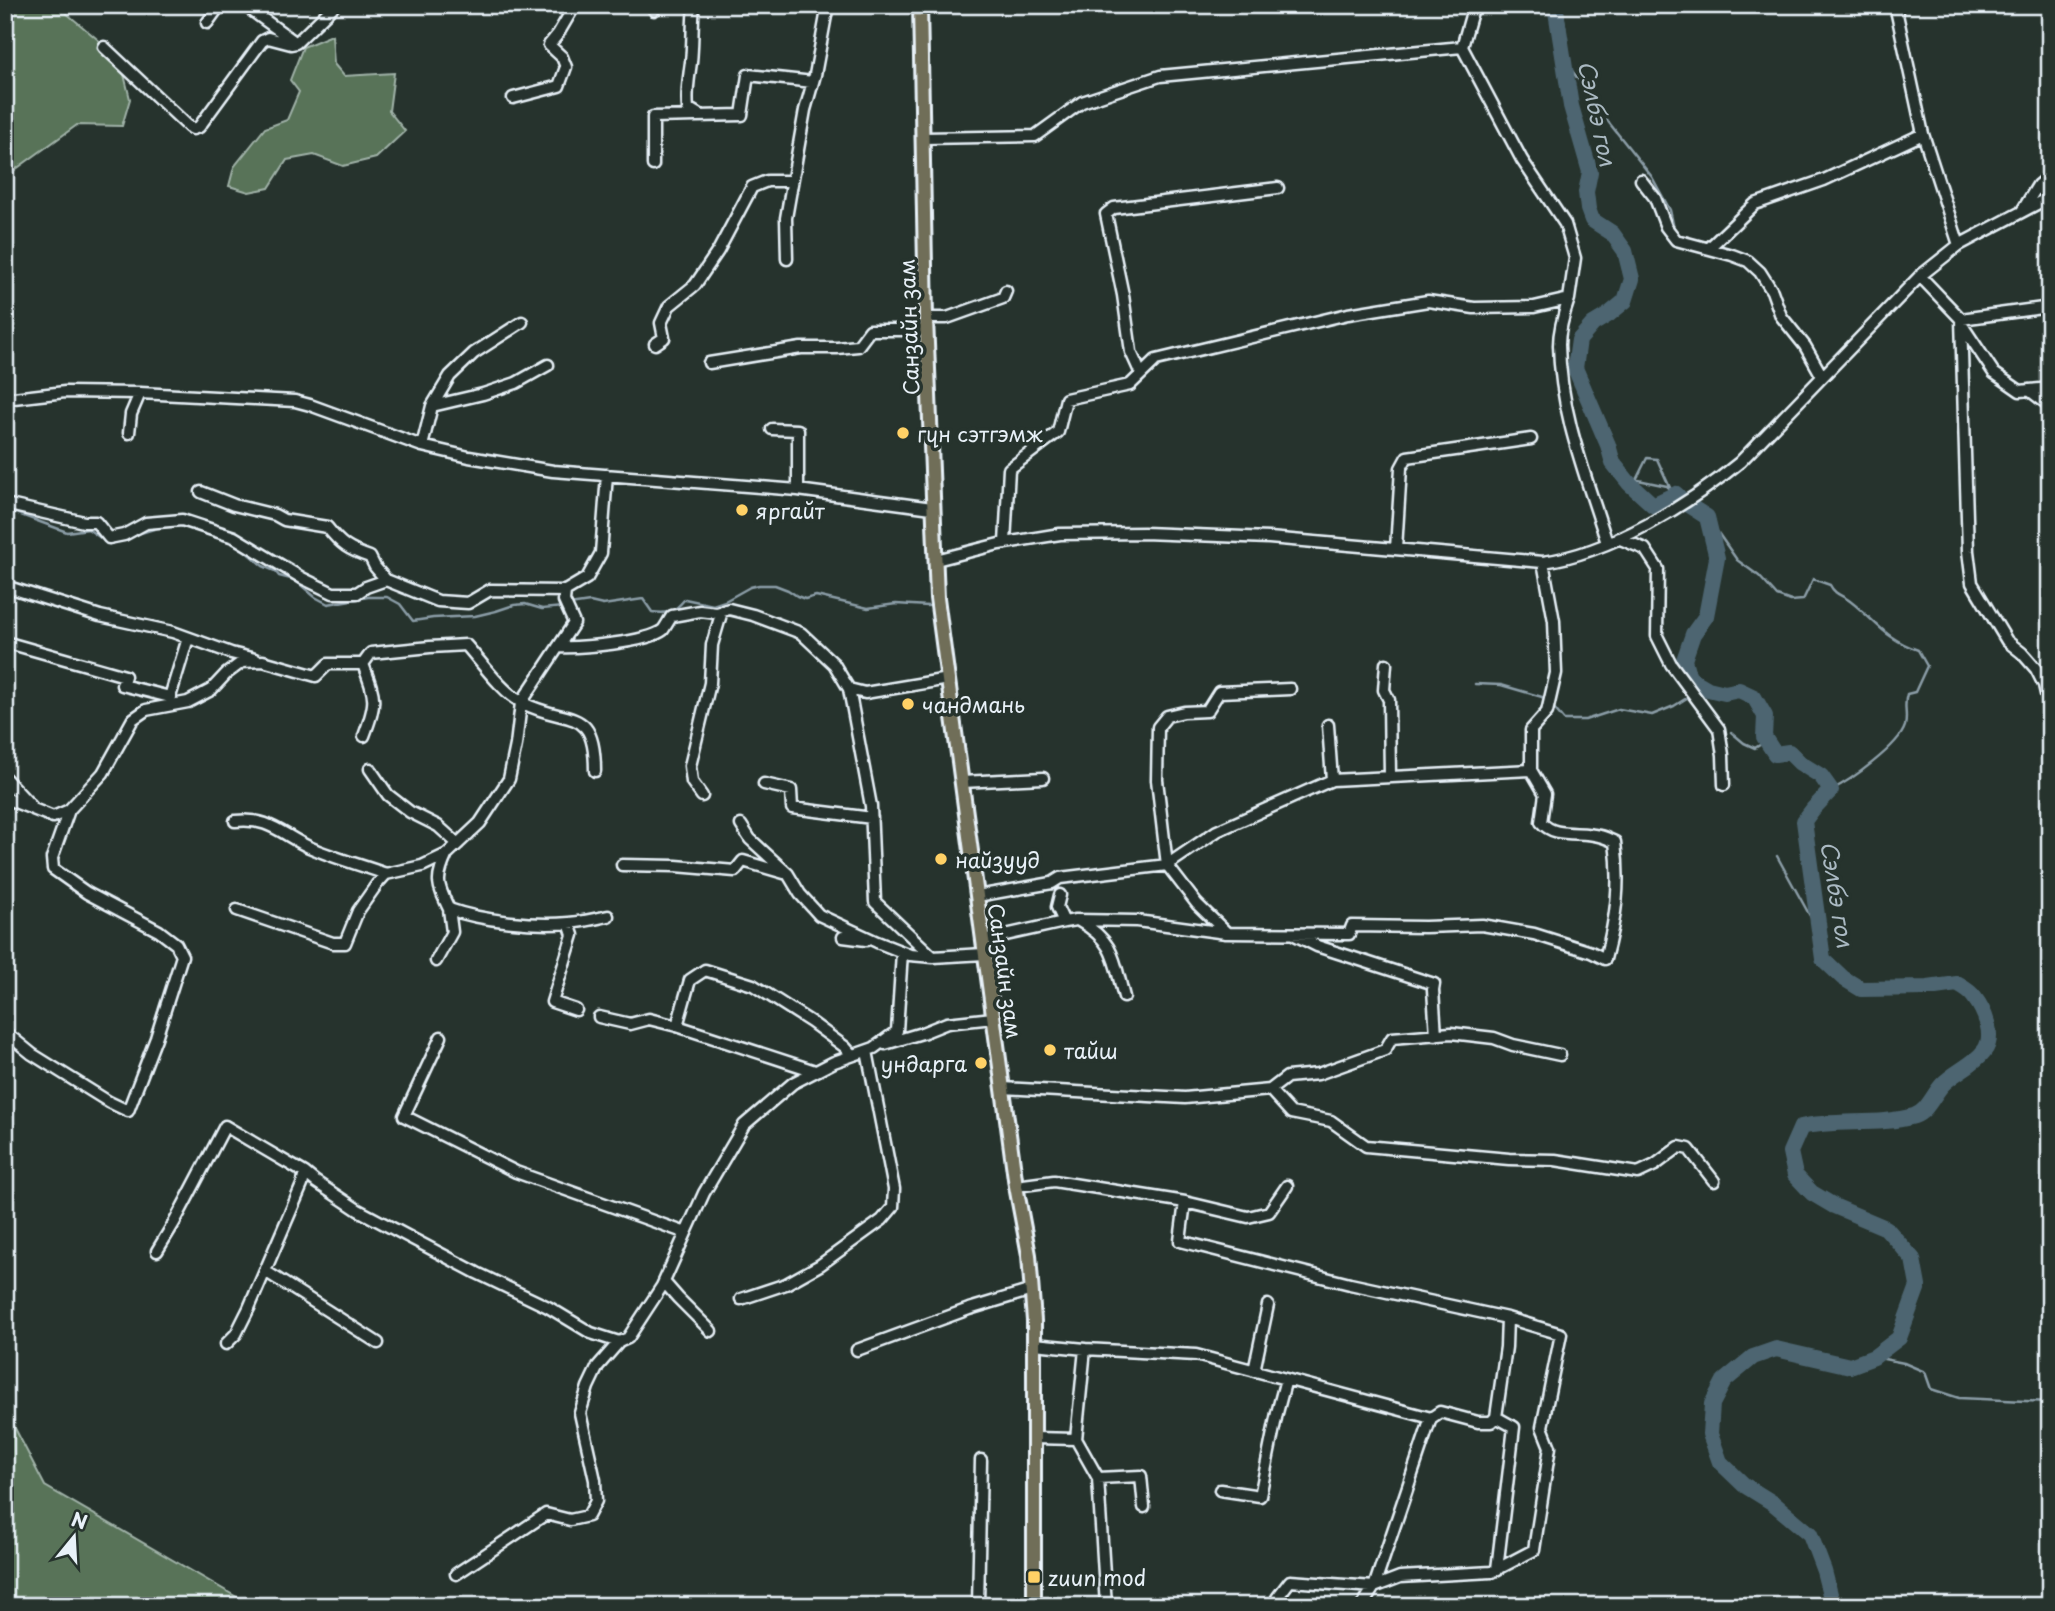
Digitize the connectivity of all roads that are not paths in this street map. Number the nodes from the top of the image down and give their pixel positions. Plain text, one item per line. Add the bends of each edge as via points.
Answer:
1 (219, 5) edge
2 (244, 5) edge
3 (335, 5) edge
4 (575, 5) edge
5 (694, 5) edge
6 (828, 5) edge
7 (920, 5) edge
8 (1474, 5) edge
9 (1895, 5) edge
10 (207, 23) dead end
11 (296, 43) junction
12 (104, 47) dead end
13 (1462, 47) junction
14 (813, 82) junction
15 (513, 98) dead end
16 (701, 116) junction
17 (1923, 134) junction
18 (923, 138) junction
19 (653, 165) dead end
20 (2050, 175) edge
21 (1641, 180) dead end
22 (792, 181) junction
23 (1278, 188) dead end
24 (2050, 197) edge
25 (2022, 211) junction
26 (1959, 245) junction
27 (1709, 248) junction
28 (787, 260) dead end
29 (1920, 276) junction
30 (1006, 291) dead end
31 (1569, 299) junction
32 (2050, 307) edge
33 (522, 322) dead end
34 (1962, 322) junction
35 (926, 324) junction
36 (655, 344) dead end
37 (709, 363) dead end
38 (548, 365) dead end
39 (1141, 374) junction
40 (1822, 376) junction
41 (2050, 388) edge
42 (2029, 390) junction
43 (140, 393) junction
44 (5, 399) edge
45 (432, 406) junction
46 (2050, 406) edge
47 (772, 429) dead end
48 (129, 433) dead end
49 (1531, 439) dead end
50 (422, 446) junction
51 (607, 475) junction
52 (797, 490) junction
53 (201, 492) dead end
54 (5, 504) edge
55 (932, 508) junction
56 (1618, 538) junction
57 (1005, 542) junction
58 (1606, 543) junction
59 (1396, 549) junction
60 (936, 559) junction
61 (1542, 562) junction
62 (386, 580) junction
63 (5, 586) edge
64 (565, 591) junction
65 (722, 611) junction
66 (188, 638) junction
67 (5, 642) edge
68 (558, 647) junction
69 (262, 661) junction
70 (363, 664) junction
71 (1386, 664) dead end
72 (948, 679) junction
73 (849, 689) junction
74 (1290, 689) dead end
75 (521, 703) junction
76 (2050, 711) edge
77 (1328, 725) dead end
78 (364, 736) dead end
79 (370, 769) dead end
80 (1531, 770) junction
81 (595, 771) dead end
82 (1390, 777) junction
83 (5, 778) edge
84 (1043, 778) dead end
85 (1332, 780) junction
86 (962, 782) junction
87 (764, 784) dead end
88 (1724, 785) dead end
89 (702, 796) dead end
90 (5, 798) edge
91 (34, 810) junction
92 (69, 810) junction
93 (872, 818) junction
94 (235, 821) dead end
95 (741, 825) dead end
96 (458, 844) junction
97 (447, 854) junction
98 (622, 864) dead end
99 (1167, 864) junction
100 (386, 874) junction
101 (788, 874) junction
102 (1060, 895) dead end
103 (977, 896) junction
104 (237, 909) dead end
105 (449, 909) junction
106 (608, 916) dead end
107 (1076, 920) junction
108 (1064, 922) junction
109 (569, 923) junction
110 (1227, 933) junction
111 (1292, 934) junction
112 (843, 937) dead end
113 (983, 940) junction
114 (877, 942) junction
115 (902, 952) junction
116 (985, 954) junction
117 (933, 957) junction
118 (436, 961) dead end
119 (1124, 997) dead end
120 (576, 1010) dead end
121 (599, 1017) dead end
122 (993, 1018) junction
123 (677, 1026) junction
124 (5, 1032) edge
125 (1436, 1035) junction
126 (441, 1037) dead end
127 (871, 1049) junction
128 (852, 1055) junction
129 (1560, 1055) dead end
130 (815, 1071) junction
131 (1002, 1087) junction
132 (1270, 1090) junction
133 (305, 1173) junction
134 (1714, 1181) dead end
135 (1016, 1186) junction
136 (1287, 1186) dead end
137 (1185, 1202) junction
138 (687, 1233) junction
139 (157, 1251) dead end
140 (265, 1271) junction
141 (664, 1282) junction
142 (1032, 1290) junction
143 (741, 1299) dead end
144 (1268, 1305) dead end
145 (1507, 1318) junction
146 (711, 1331) dead end
147 (619, 1342) junction
148 (378, 1343) dead end
149 (1034, 1343) junction
150 (226, 1344) dead end
151 (1085, 1349) junction
152 (857, 1350) dead end
153 (1254, 1371) junction
154 (1286, 1379) junction
155 (1496, 1417) junction
156 (1431, 1418) junction
157 (1034, 1438) junction
158 (1076, 1440) junction
159 (981, 1460) dead end
160 (1098, 1478) junction
161 (1220, 1490) dead end
162 (1144, 1507) dead end
163 (1497, 1569) junction
164 (456, 1574) dead end
165 (1374, 1587) junction
166 (978, 1606) edge
167 (1034, 1606) edge
168 (1106, 1606) edge
169 (1276, 1606) edge
170 (1362, 1606) edge

1 - 10 street
2 - 11 street
3 - 11 street
4 - 15 street via 549,45 566,67 559,86
5 - 16 street via 686,90 688,108
6 - 14 street
7 - 18 main road, Санзайн зам
8 - 13 street
9 - 17 street
11 - 12 street via 262,41 200,127 193,129
13 - 18 street via 1160,76 1082,102 1035,136
13 - 31 street via 1522,160 1565,224 1575,258
14 - 16 street via 748,75 742,115
14 - 22 street
16 - 19 street via 653,117
17 - 26 street
17 - 27 street via 1824,180 1755,204
18 - 35 main road, Санзайн зам
20 - 25 street
21 - 27 street via 1676,240
22 - 28 street via 786,218
22 - 36 street via 766,181 752,187 695,285 669,306 662,323 664,338
23 - 39 street via 1114,208 1107,214 1131,352
24 - 25 street
25 - 26 street
26 - 29 street
27 - 40 street via 1748,261 1760,272 1781,316
29 - 34 street
29 - 40 street
30 - 35 street via 1003,298
31 - 39 street via 1534,307 1474,309 1428,301 1348,314 1156,360
31 - 58 street via 1559,343 1562,376 1570,422
32 - 34 street
33 - 45 street via 466,360
34 - 42 street via 1994,373 2020,391
34 - 76 street via 1972,583 2007,641 2036,669
35 - 37 street via 870,330 858,346 802,348
35 - 55 main road, Санзайн зам
38 - 45 street via 516,383
39 - 57 street via 1130,385 1066,400 1058,432 1009,469
40 - 56 street via 1711,486
41 - 42 street
42 - 46 street
43 - 44 street via 65,392
43 - 48 street
43 - 50 street via 295,401
45 - 50 street
47 - 52 street via 798,430
49 - 59 street via 1407,457 1401,468
50 - 51 street via 553,471
51 - 52 street
51 - 64 street via 601,552 587,578
52 - 55 street
53 - 62 street via 284,520 327,527 338,541 370,557
54 - 62 street via 96,522 110,538 146,523 182,520 234,537 333,593 357,593
55 - 60 main road, Санзайн зам
56 - 58 street
56 - 88 street via 1645,549 1658,569 1657,636 1671,664 1719,729
57 - 59 street via 1060,534 1157,533
57 - 60 street
58 - 61 street via 1583,554
59 - 61 street
60 - 72 main road, Санзайн зам
61 - 80 street via 1555,621 1556,673 1547,712 1531,730
62 - 64 street via 438,601 468,603 490,590
63 - 66 street
64 - 68 street via 564,601 574,623
65 - 68 street via 672,616 662,630 638,639
65 - 73 street via 753,615 801,632 834,664
65 - 89 street via 690,766 692,782
66 - 67 street via 170,697 122,685 125,676
66 - 69 street
68 - 75 street
69 - 70 street via 316,676 328,664
69 - 92 street via 242,662 211,690 188,702 146,710 133,719 103,773
70 - 75 street via 371,653 466,645
70 - 78 street via 375,706
71 - 82 street
72 - 73 street via 865,693
72 - 86 main road, Санзайн зам
73 - 93 street
74 - 99 street via 1219,692 1207,711 1167,716 1158,727 1157,780
75 - 81 street via 581,723 595,749
75 - 96 street via 509,779 480,823
77 - 85 street
79 - 96 street via 388,795
80 - 82 street
80 - 111 street via 1545,794 1541,822 1547,829 1615,842 1618,897 1605,959 1534,934 1482,925 1352,926 1349,934
82 - 85 street
83 - 91 street
84 - 86 street
85 - 99 street via 1217,831
86 - 103 main road, Санзайн зам
87 - 93 street via 791,790 792,808
90 - 91 street
91 - 92 street via 53,817
92 - 124 street via 52,858 53,869 87,893 159,931 176,944 182,956 128,1111 32,1054
93 - 117 street via 875,902
94 - 100 street via 250,819 277,828 308,846
95 - 101 street
96 - 97 street
97 - 100 street via 422,866
97 - 105 street via 438,886
98 - 101 street via 735,871 743,861
99 - 103 street via 1060,878
99 - 110 street via 1196,904
100 - 104 street via 358,911 345,943 333,943
101 - 114 street via 819,915
102 - 108 street via 1057,907
103 - 113 main road, Санзайн зам
105 - 109 street via 514,922
105 - 118 street via 452,932
106 - 109 street
107 - 108 street
107 - 110 street via 1137,921
107 - 119 street via 1096,930 1110,947
108 - 113 street
109 - 120 street via 573,935 552,1002
110 - 111 street
111 - 125 street via 1434,984
112 - 114 street
113 - 116 main road, Санзайн зам
114 - 115 street
115 - 117 street
115 - 127 street via 897,1031
116 - 117 street
116 - 122 main road, Санзайн зам
121 - 123 street via 630,1024 649,1019
122 - 127 street via 947,1023
122 - 131 main road, Санзайн зам
123 - 128 street via 690,980 705,970 753,985
123 - 130 street
125 - 129 street via 1494,1038
125 - 132 street via 1392,1038 1385,1049 1318,1074 1287,1077
126 - 138 street via 404,1116 516,1172
127 - 128 street
127 - 143 street via 893,1207 883,1220 820,1265 786,1284
128 - 130 street
130 - 138 street via 793,1083 744,1125 704,1193
131 - 132 street via 1185,1098
131 - 135 main road, Санзайн зам
132 - 134 street via 1291,1113 1331,1121 1366,1146 1555,1160 1638,1173 1679,1147 1689,1149
133 - 139 street via 225,1126
133 - 140 street
133 - 147 street via 358,1210 591,1333
135 - 137 street via 1054,1181
135 - 142 main road, Санзайн зам
136 - 137 street via 1269,1212 1248,1217
137 - 145 street via 1180,1241
138 - 141 street
140 - 148 street
140 - 150 street via 236,1334
141 - 146 street
141 - 147 street via 628,1338
142 - 149 main road, Санзайн зам
142 - 152 street
144 - 153 street
145 - 155 street
145 - 163 street via 1561,1334 1542,1427 1550,1447 1534,1550
147 - 164 street via 598,1366 580,1413 595,1480 596,1501 588,1516 570,1520 546,1514
149 - 151 street
149 - 157 main road, Санзайн зам
151 - 153 street via 1196,1355
151 - 158 street
153 - 154 street
154 - 156 street
154 - 161 street via 1260,1496
155 - 156 street via 1478,1422 1440,1412
155 - 163 street via 1514,1427
156 - 165 street
157 - 158 street
157 - 167 main road, Санзайн зам
158 - 160 street
159 - 166 street
160 - 162 street via 1141,1476
160 - 168 street
163 - 165 street via 1400,1577
165 - 169 street via 1290,1581
165 - 170 street

